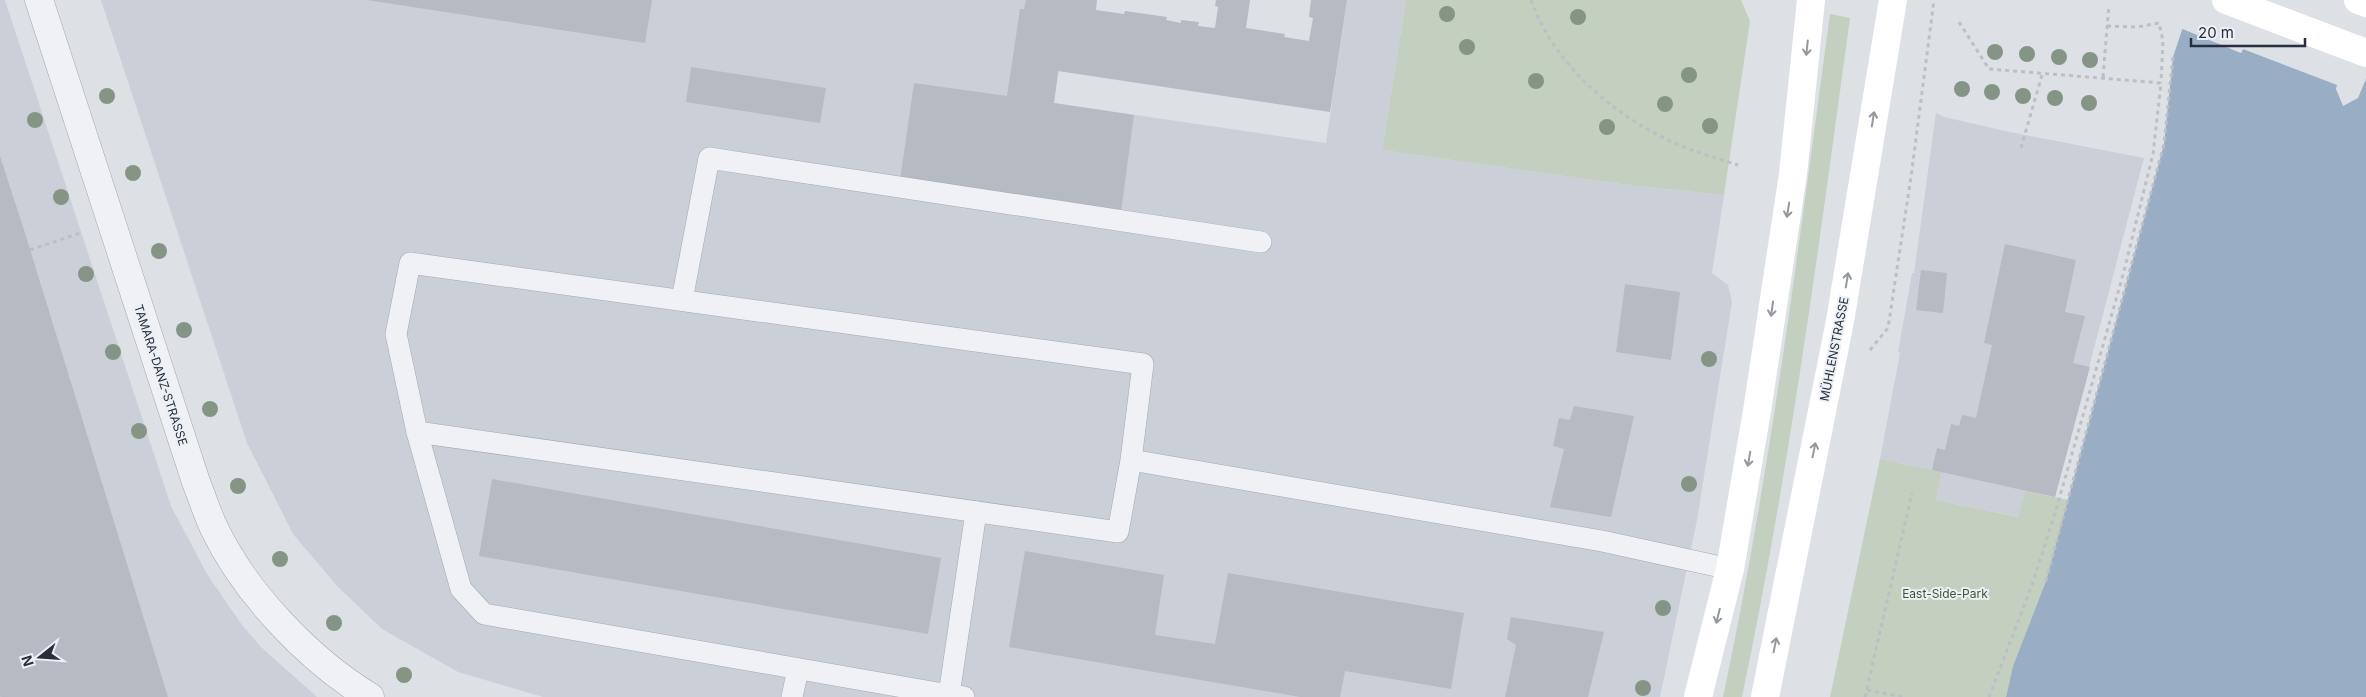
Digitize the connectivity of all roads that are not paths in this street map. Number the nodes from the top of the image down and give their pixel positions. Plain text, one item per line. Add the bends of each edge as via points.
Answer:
1 (39, 0) edge
2 (1812, 0) edge
3 (1893, 0) edge
4 (2226, 0) edge
5 (2358, 0) edge
6 (2366, 3) edge
7 (2366, 53) edge
8 (1261, 242) dead end
9 (682, 300) junction
10 (417, 432) junction
11 (1131, 460) junction
12 (976, 512) junction
13 (1730, 569) junction
14 (798, 669) junction
15 (957, 696) edge
16 (370, 697) edge
17 (792, 697) edge
18 (1698, 697) edge
19 (1765, 697) edge

1 - 16 street, TAMARA-DANZ-STRASSE via 196,482 214,528 248,582 292,633 325,665
2 -> 13 main road via 1793,174
19 -> 3 main road, MÜHLENSTRASSE via 1840,321
4 - 7 main road
5 - 6 main road
8 - 9 lane via 709,158
9 - 10 lane via 410,263 396,334
9 - 11 lane via 1143,364
10 - 12 lane
10 - 14 lane via 461,589 484,614
11 - 12 lane via 1118,532
11 - 13 lane via 1602,541
12 - 15 lane
13 -> 18 main road
14 - 15 lane
14 - 17 lane

